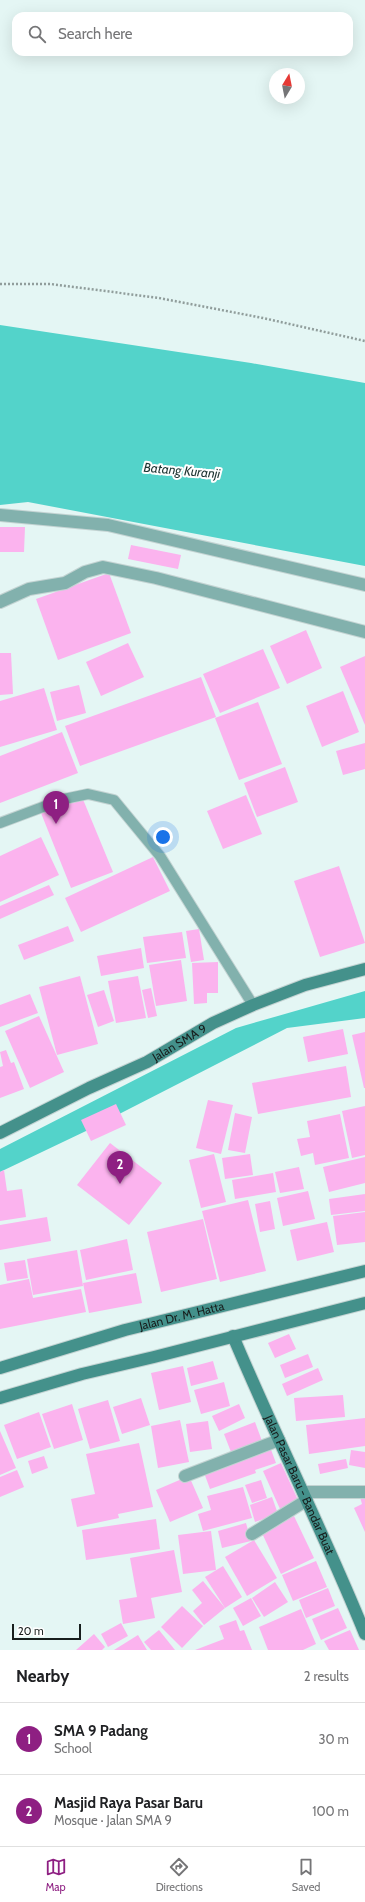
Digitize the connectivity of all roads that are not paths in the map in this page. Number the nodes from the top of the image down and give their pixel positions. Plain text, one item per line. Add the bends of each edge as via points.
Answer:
1 (0, 515) edge
2 (365, 585) edge
3 (0, 602) edge
4 (365, 632) edge
5 (0, 823) edge
6 (365, 969) edge
7 (253, 1005) junction
8 (0, 1133) edge
9 (365, 1271) edge
10 (365, 1302) edge
11 (233, 1336) junction
12 (0, 1368) edge
13 (0, 1398) edge
14 (279, 1440) junction
15 (185, 1476) dead end
16 (365, 1492) edge
17 (305, 1496) junction
18 (252, 1534) dead end
19 (365, 1634) edge

1 - 2 street via 108,525
3 - 4 street via 29,589 65,583 85,572 103,567 156,578
5 - 7 lane via 64,799 88,794 114,800 160,856
6 - 7 main road, Jalan SMA 9 via 305,985
7 - 8 main road, Jalan SMA 9 via 213,1023 147,1062
9 - 12 main road, Jalan Dr. M. Hatta via 125,1330
10 - 11 main road
11 - 13 main road via 82,1374
11 - 14 main road, Jalan Pasar Baru - Bandar Buat
14 - 15 street
14 - 17 main road, Jalan Pasar Baru - Bandar Buat
16 - 17 street
17 - 18 street
17 - 19 main road, Jalan Pasar Baru - Bandar Buat

